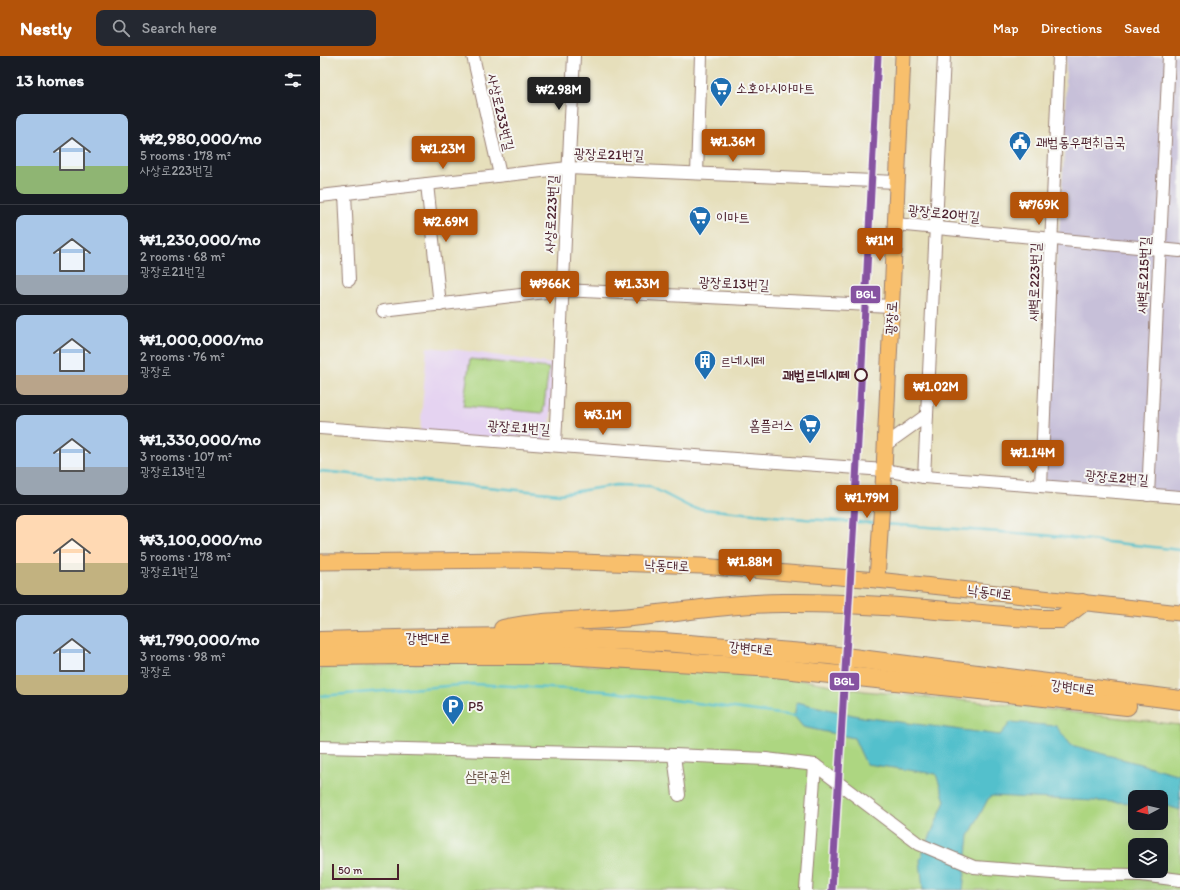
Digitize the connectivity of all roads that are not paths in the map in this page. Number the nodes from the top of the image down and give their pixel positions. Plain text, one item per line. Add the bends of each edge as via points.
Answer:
1 (473, 56) edge
2 (574, 56) edge
3 (701, 56) edge
4 (903, 56) edge
5 (944, 56) edge
6 (1059, 56) edge
7 (1169, 56) edge
8 (568, 168) junction
9 (696, 173) junction
10 (500, 175) junction
11 (897, 182) junction
12 (427, 184) junction
13 (345, 193) junction
14 (320, 196) edge
15 (895, 224) junction
16 (936, 228) junction
17 (1051, 239) junction
18 (1160, 249) junction
19 (1180, 251) edge
20 (349, 280) dead end
21 (563, 290) junction
22 (440, 305) junction
23 (891, 306) junction
24 (383, 311) dead end
25 (927, 415) junction
26 (320, 428) edge
27 (555, 444) junction
28 (885, 445) junction
29 (884, 475) junction
30 (924, 477) junction
31 (1040, 486) junction
32 (1148, 495) junction
33 (1180, 497) edge
34 (320, 562) edge
35 (877, 580) junction
36 (1082, 603) junction
37 (1180, 613) edge
38 (459, 638) junction
39 (320, 641) edge
40 (404, 654) junction
41 (320, 656) edge
42 (1180, 700) edge
43 (1180, 713) edge
44 (320, 747) edge
45 (674, 755) junction
46 (815, 765) junction
47 (679, 795) dead end
48 (1180, 880) edge
49 (806, 890) edge

1 - 10 street, 사상로233번길
2 - 8 street, 사상로223번길
3 - 9 street
4 - 11 main road, 광장로
5 - 16 street
6 - 17 street, 새벽로223번길
7 - 18 street, 새벽로215번길
8 - 9 street, 광장로21번길
8 - 10 street, 광장로21번길
8 - 21 street, 사상로223번길
9 - 11 street, 광장로21번길
10 - 12 street, 광장로21번길
11 - 15 main road, 광장로
12 - 13 street, 광장로21번길
12 - 22 street
13 - 14 street, 광장로21번길
13 - 20 street
15 - 16 street, 광장로20번길
15 - 23 main road, 광장로
16 - 17 street, 광장로20번길
16 - 25 street
17 - 18 street, 광장로20번길
17 - 31 street, 새벽로223번길
18 - 19 street, 광장로20번길
18 - 32 street, 새벽로215번길
21 - 22 street, 광장로13번길
21 - 23 street, 광장로13번길
21 - 27 street, 사상로223번길
22 - 24 street, 광장로13번길
23 - 28 main road, 광장로
25 - 28 street
25 - 30 street
26 - 27 street, 광장로1번길
27 - 29 street, 광장로1번길
28 - 29 main road, 광장로
29 - 30 street, 광장로2번길
29 - 35 main road, 광장로
30 - 31 street, 광장로2번길
31 - 32 street, 광장로2번길
32 - 33 street, 광장로2번길
34 - 35 main road, 낙동대로 via 520,560 701,566
35 - 36 main road, 낙동대로
36 - 37 main road, 낙동대로
36 - 38 highway via 1061,619 874,606 753,604 632,617 532,624
38 - 39 highway, 강변대로
38 - 40 highway
38 - 42 highway, 강변대로 via 522,637 663,642 798,652
40 - 41 highway, 강변대로
40 - 43 highway, 강변대로 via 564,655 774,668
44 - 45 street
45 - 46 street via 766,759
45 - 47 street
46 - 48 street via 919,844 974,868 1065,874 1141,875
46 - 49 street

